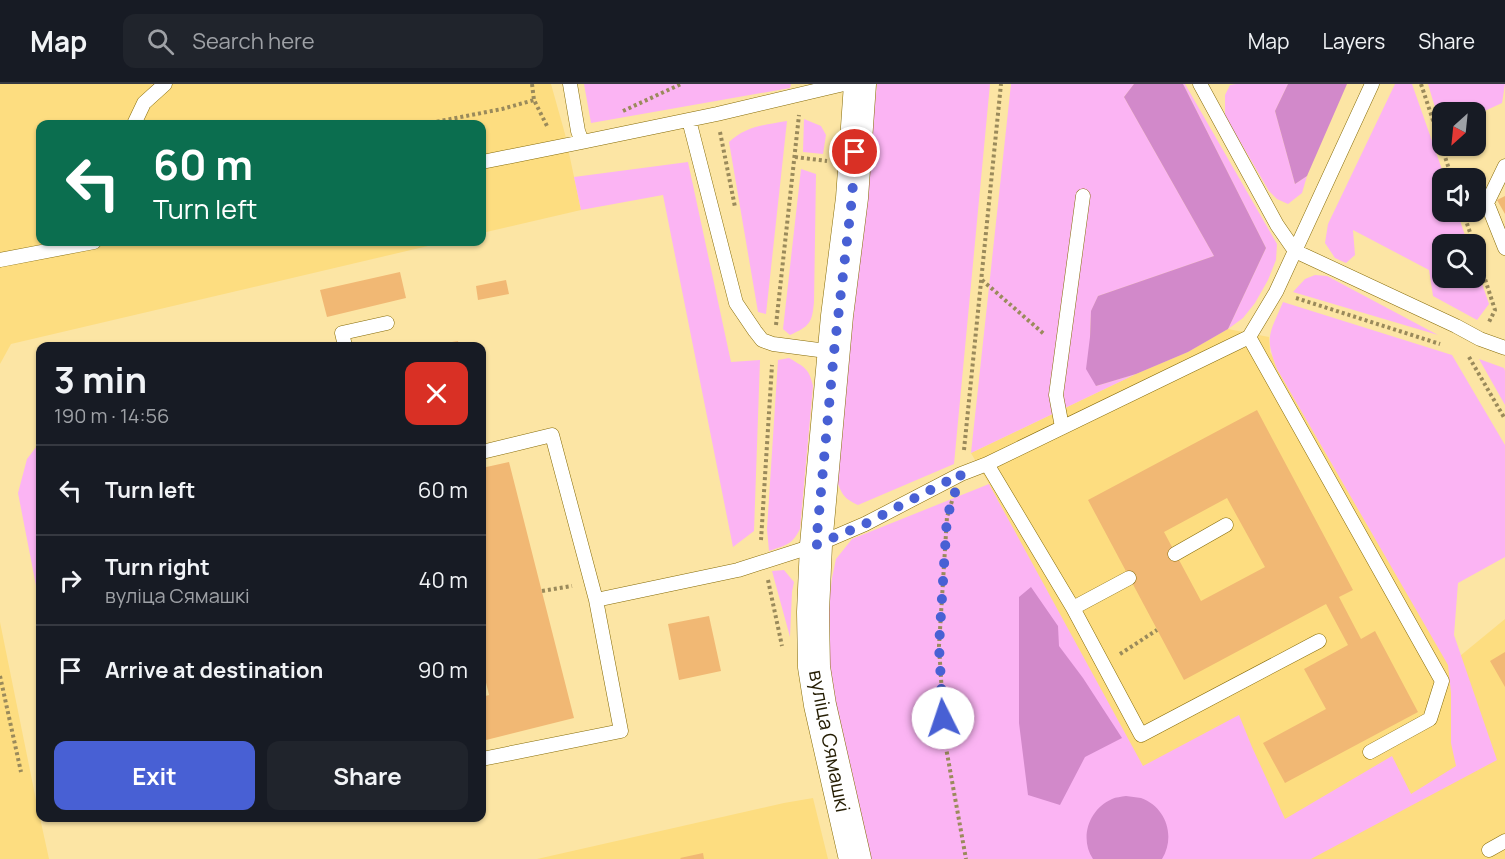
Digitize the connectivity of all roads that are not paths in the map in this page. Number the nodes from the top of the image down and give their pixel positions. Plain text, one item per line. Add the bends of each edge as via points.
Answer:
1 (165, 84) edge
2 (570, 84) edge
3 (844, 84) edge
4 (860, 84) edge
5 (1200, 84) edge
6 (1372, 84) edge
7 (136, 120) edge
8 (689, 120) junction
9 (582, 142) junction
10 (486, 161) edge
11 (1505, 166) edge
12 (1083, 196) dead end
13 (73, 246) edge
14 (1505, 248) edge
15 (1295, 251) junction
16 (0, 260) edge
17 (387, 323) dead end
18 (1249, 337) junction
19 (344, 342) edge
20 (1505, 348) edge
21 (834, 352) junction
22 (1062, 427) junction
23 (486, 451) edge
24 (987, 464) junction
25 (1226, 525) dead end
26 (816, 545) junction
27 (1175, 554) dead end
28 (1130, 578) dead end
29 (596, 600) junction
30 (1073, 608) junction
31 (1319, 641) dead end
32 (1370, 752) dead end
33 (486, 758) edge
34 (1505, 841) edge
35 (1489, 850) dead end
36 (855, 859) edge

1 - 7 lane via 144,103
2 - 9 lane
3 - 8 lane
4 - 21 street, вуліца Сямашкі via 852,198
5 - 15 lane
6 - 15 lane
8 - 9 lane
8 - 21 lane via 736,303 754,332 773,344
9 - 10 lane
11 - 14 lane via 1487,203
12 - 22 lane via 1056,395
13 - 16 lane
15 - 18 lane
15 - 20 lane
17 - 19 lane via 342,333
18 - 22 lane
18 - 32 lane via 1442,681 1430,719
21 - 26 street, вуліца Сямашкі
22 - 24 lane
23 - 29 lane via 552,435
24 - 26 lane
24 - 30 lane
25 - 27 lane
26 - 29 lane via 738,570
26 - 36 street, вуліца Сямашкі via 814,667
28 - 30 lane
29 - 33 lane via 621,731
30 - 31 lane via 1141,735
34 - 35 lane

